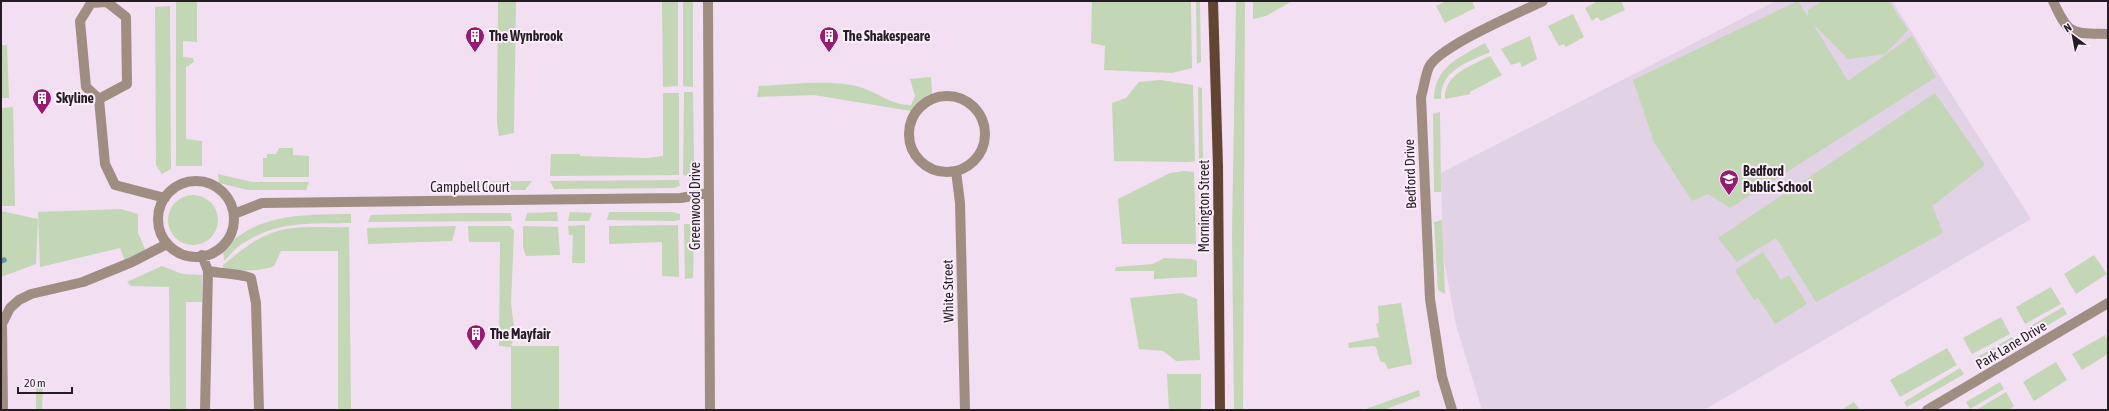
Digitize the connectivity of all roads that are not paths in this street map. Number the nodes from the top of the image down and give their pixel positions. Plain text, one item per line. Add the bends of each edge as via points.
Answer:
1 (708, 1) edge
2 (1213, 1) edge
3 (1543, 1) edge
4 (2053, 1) edge
5 (2108, 34) edge
6 (99, 99) junction
7 (956, 171) junction
8 (708, 193) junction
9 (165, 198) junction
10 (234, 214) junction
11 (167, 244) junction
12 (202, 255) junction
13 (208, 271) junction
14 (2108, 303) edge
15 (3, 410) edge
16 (205, 410) edge
17 (259, 410) edge
18 (710, 410) edge
19 (965, 410) edge
20 (1220, 410) edge
21 (1452, 410) edge
22 (1927, 410) edge

1 - 8 street, Greenwood Drive
2 - 20 main road, Mornington Street via 1218,160
3 - 21 street, Bedford Drive via 1458,44 1436,59 1430,67 1421,97 1430,299 1442,377
4 - 5 street via 2064,24 2077,33
6 - 6 street via 127,84 126,17 107,2 91,3 80,21 86,87
6 - 9 street via 105,164 115,185
7 - 7 street via 970,165 979,155 984,143 985,130 982,118 972,105 956,97 936,98 922,106 913,116 909,133 910,142 915,155 928,167 944,172
7 - 19 street, White Street via 960,203
8 - 10 street, Campbell Court via 681,198 262,203
8 - 18 street, Greenwood Drive
9 - 10 street via 174,186 206,182 218,187 230,201
9 - 11 street via 157,214 160,233
10 - 12 street via 230,235 222,246 211,254
11 - 12 street via 180,254 193,257
11 - 15 street via 83,282 31,294 10,308 2,324
12 - 13 street
13 - 16 street
13 - 17 street via 238,273 251,278 256,303
14 - 22 street, Park Lane Drive

